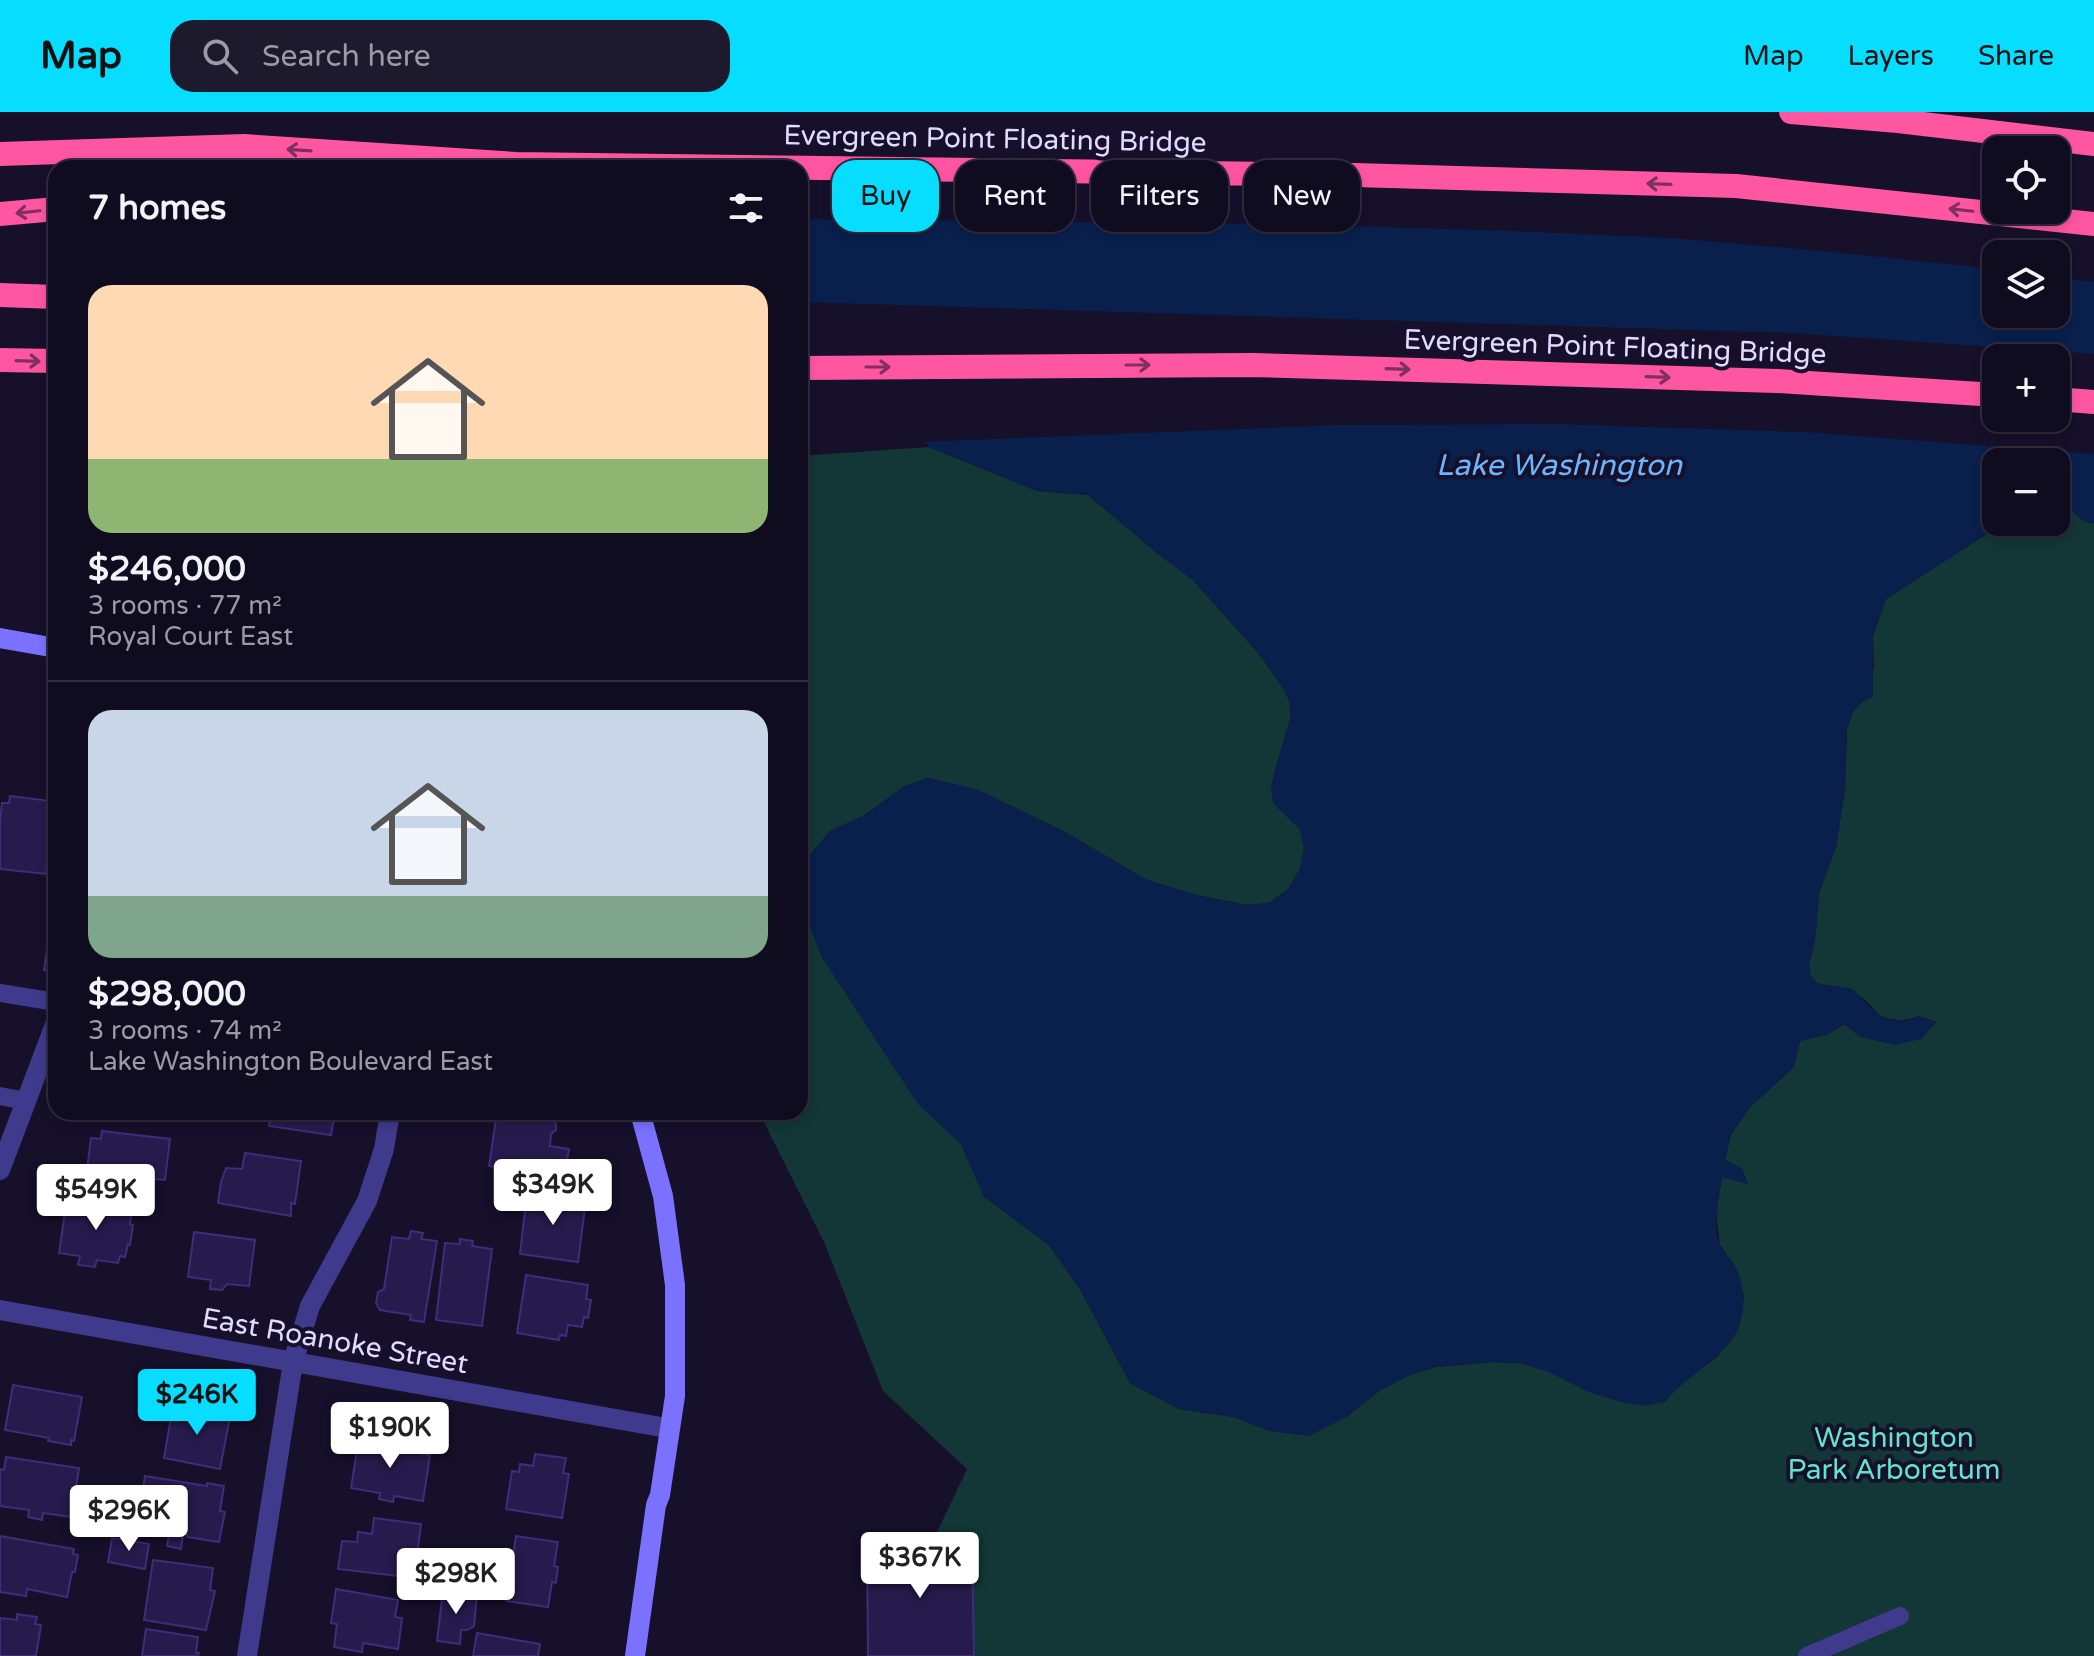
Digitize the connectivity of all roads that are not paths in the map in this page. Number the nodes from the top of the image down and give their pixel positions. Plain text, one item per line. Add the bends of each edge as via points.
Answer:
1 (1791, 112) edge
2 (2094, 144) edge
3 (0, 154) edge
4 (456, 160) edge
5 (808, 168) edge
6 (48, 210) edge
7 (0, 214) edge
8 (2094, 224) edge
9 (0, 295) edge
10 (48, 297) edge
11 (0, 360) edge
12 (48, 361) edge
13 (808, 368) edge
14 (1982, 394) edge
15 (2070, 400) edge
16 (2094, 402) edge
17 (0, 638) edge
18 (48, 647) edge
19 (0, 993) edge
20 (48, 1001) edge
21 (48, 1043) edge
22 (0, 1096) edge
23 (26, 1101) junction
24 (389, 1120) edge
25 (642, 1120) edge
26 (0, 1170) edge
27 (0, 1310) edge
28 (293, 1362) junction
29 (674, 1375) junction
30 (661, 1427) junction
31 (656, 1505) junction
32 (1900, 1616) dead end
33 (247, 1656) edge
34 (635, 1656) edge
35 (1807, 1656) edge

1 - 2 highway
4 -> 3 highway via 244,146
8 -> 5 highway, Evergreen Point Floating Bridge via 1736,186 1340,174
6 -> 7 highway
9 - 10 highway
11 -> 12 highway
13 -> 14 highway, Evergreen Point Floating Bridge via 1253,365 1777,381
15 - 16 highway
17 - 18 main road
19 - 20 lane
21 - 23 street
22 - 23 lane
23 - 26 street
24 - 28 street via 367,1201 310,1306
25 - 29 main road via 663,1196 675,1285
27 - 28 street, East Roanoke Street
28 - 30 street, East Roanoke Street
28 - 33 street
29 - 30 main road
29 - 31 main road
30 - 31 main road via 652,1494
31 - 34 main road
32 - 35 lane

